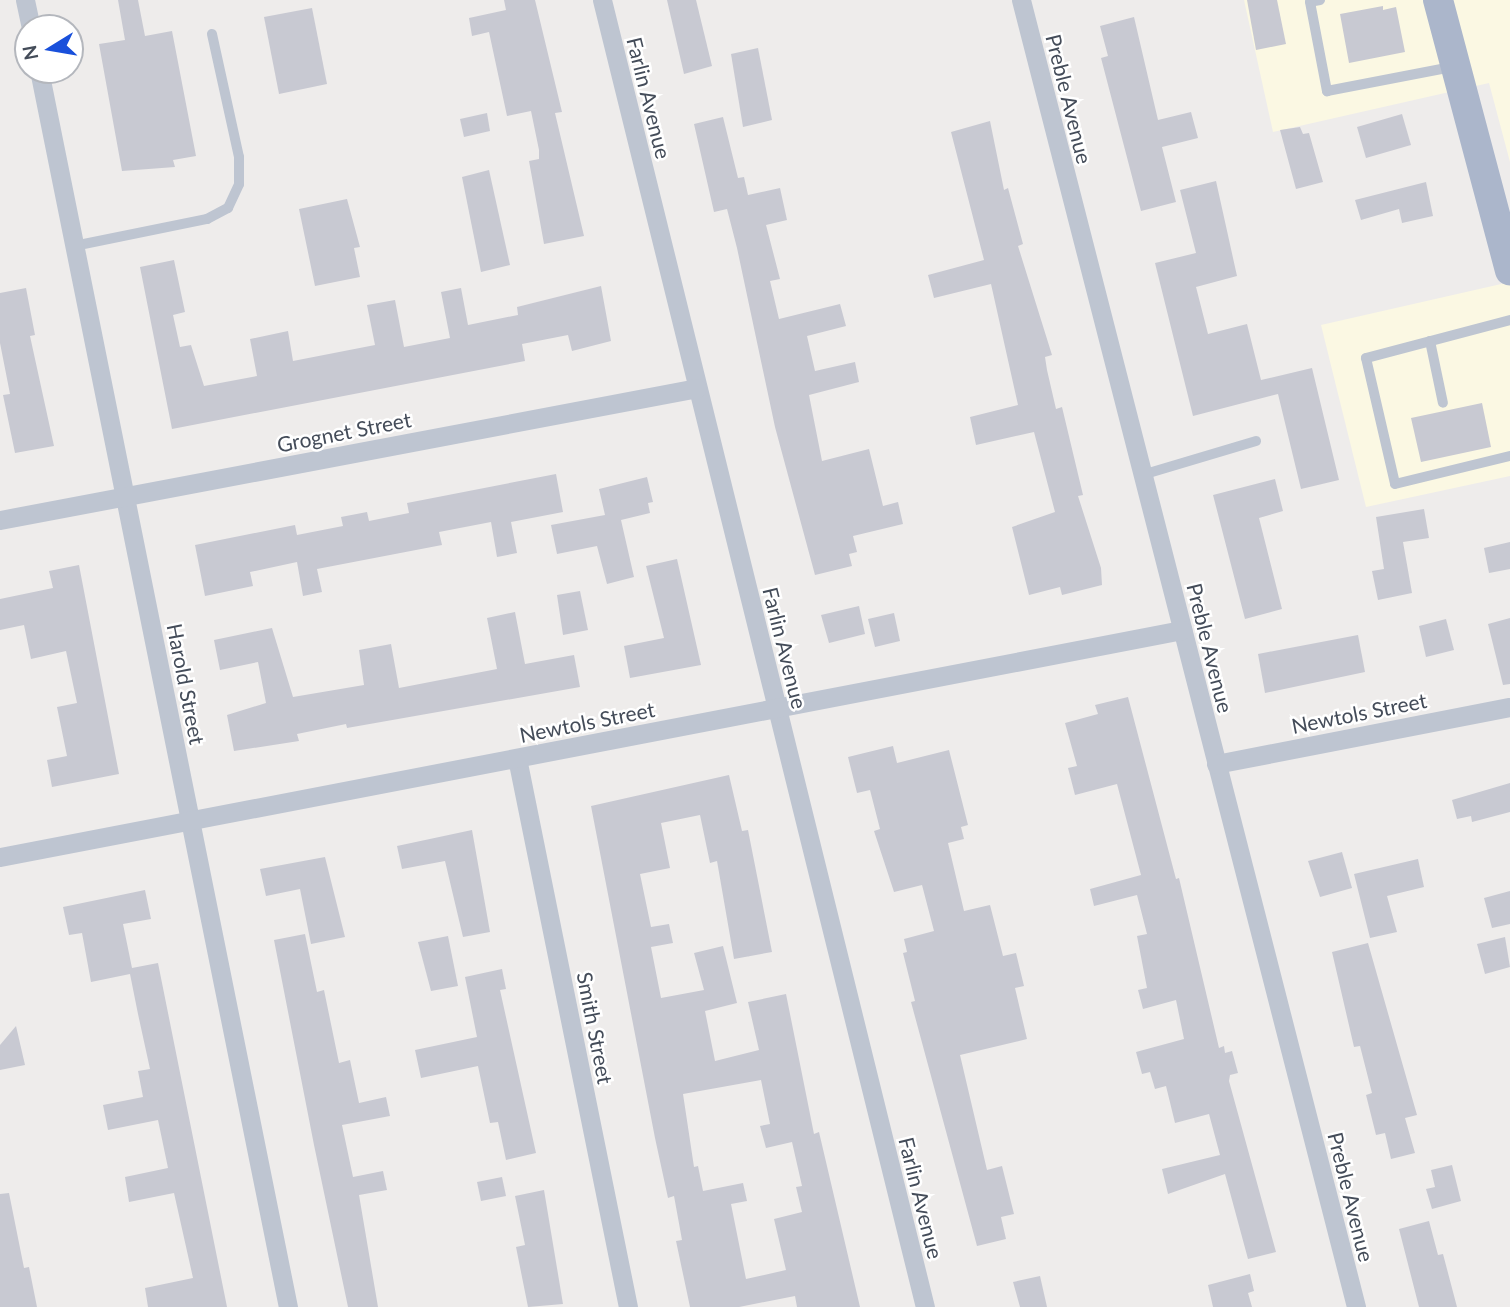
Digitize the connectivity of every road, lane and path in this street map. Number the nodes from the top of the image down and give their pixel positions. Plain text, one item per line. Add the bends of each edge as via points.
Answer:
1 (602, 0) edge
2 (1021, 0) edge
3 (1320, 0) edge
4 (1438, 0) edge
5 (212, 34) dead end
6 (1456, 66) junction
7 (42, 84) edge
8 (74, 246) junction
9 (1510, 271) edge
10 (1510, 320) edge
11 (1430, 341) junction
12 (697, 388) junction
13 (1443, 403) dead end
14 (1256, 441) dead end
15 (1510, 456) edge
16 (1142, 475) junction
17 (125, 497) junction
18 (0, 520) edge
19 (1182, 630) junction
20 (1510, 707) edge
21 (776, 709) junction
22 (517, 758) junction
23 (1216, 764) junction
24 (190, 821) junction
25 (0, 857) edge
26 (288, 1307) edge
27 (628, 1307) edge
28 (925, 1307) edge
29 (1356, 1307) edge

1 - 12 street, Farlin Avenue
2 - 16 street, Preble Avenue
3 - 6 lane via 1310,2 1327,91
4 - 6 main road
5 - 8 lane via 239,157 239,184 228,208 207,219
6 - 9 main road
7 - 8 street, Harold Street
8 - 17 street, Harold Street
10 - 11 lane
11 - 13 lane
11 - 15 lane via 1366,358 1395,484
12 - 17 street, Grognet Street
12 - 21 street, Farlin Avenue
14 - 16 lane
16 - 19 street, Preble Avenue
17 - 18 street, Grognet Street
17 - 24 street, Harold Street
19 - 21 street, Newtols Street
19 - 23 street, Preble Avenue
20 - 23 street, Newtols Street
21 - 22 street, Newtols Street
21 - 28 street, Farlin Avenue
22 - 24 street, Newtols Street
22 - 27 street, Smith Street
23 - 29 street, Preble Avenue
24 - 25 street, Newtols Street
24 - 26 street, Harold Street

